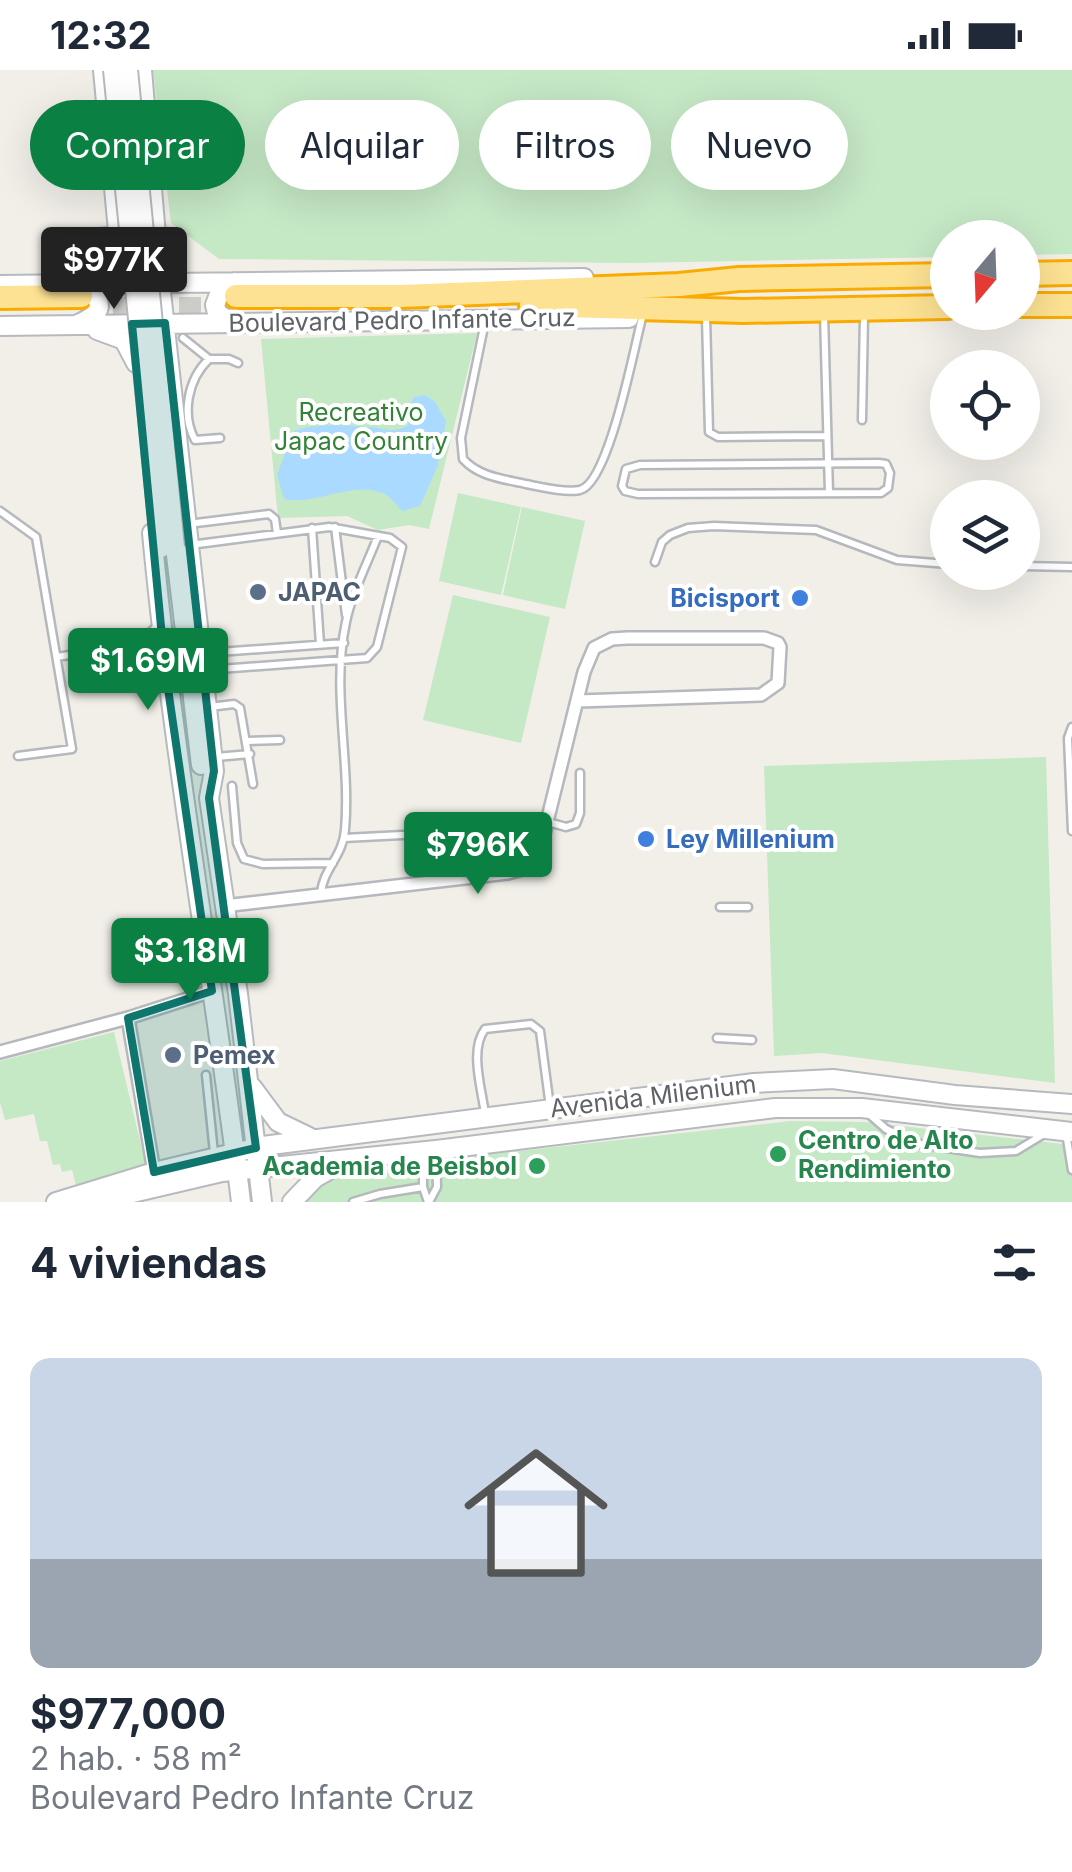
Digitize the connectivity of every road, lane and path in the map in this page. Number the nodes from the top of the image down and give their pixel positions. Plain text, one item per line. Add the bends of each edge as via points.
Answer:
1 (103, 70) edge
2 (113, 70) edge
3 (128, 70) edge
4 (142, 70) edge
5 (66, 234) dead end
6 (121, 240) junction
7 (159, 268) junction
8 (1072, 273) edge
9 (1040, 274) edge
10 (930, 275) edge
11 (210, 283) junction
12 (128, 284) junction
13 (0, 285) edge
14 (0, 296) edge
15 (235, 302) junction
16 (84, 304) junction
17 (1072, 304) edge
18 (1040, 305) edge
19 (930, 306) edge
20 (824, 308) junction
21 (864, 308) junction
22 (0, 309) edge
23 (743, 310) junction
24 (706, 314) junction
25 (642, 318) junction
26 (486, 319) junction
27 (208, 322) junction
28 (164, 323) junction
29 (132, 324) junction
30 (0, 326) edge
31 (183, 338) junction
32 (209, 358) junction
33 (136, 363) junction
34 (169, 363) junction
35 (238, 364) dead end
36 (862, 420) dead end
37 (826, 436) junction
38 (220, 438) dead end
39 (828, 463) junction
40 (829, 493) junction
41 (0, 511) edge
42 (186, 524) junction
43 (312, 528) junction
44 (335, 528) junction
45 (277, 533) junction
46 (378, 536) junction
47 (175, 547) junction
48 (654, 562) dead end
49 (930, 563) edge
50 (1040, 566) edge
51 (1072, 567) edge
52 (160, 620) junction
53 (346, 621) junction
54 (344, 643) junction
55 (138, 644) junction
56 (320, 644) junction
57 (244, 650) junction
58 (57, 656) junction
59 (202, 662) junction
60 (342, 662) junction
61 (246, 666) junction
62 (165, 668) junction
63 (578, 701) junction
64 (207, 707) junction
65 (1072, 727) edge
66 (280, 740) dead end
67 (246, 741) junction
68 (200, 753) junction
69 (250, 754) junction
70 (18, 756) dead end
71 (580, 773) dead end
72 (253, 784) dead end
73 (232, 786) dead end
74 (186, 798) junction
75 (548, 822) junction
76 (480, 831) dead end
77 (1072, 831) edge
78 (344, 838) junction
79 (334, 864) junction
80 (321, 893) junction
81 (224, 906) junction
82 (720, 906) dead end
83 (748, 907) dead end
84 (212, 991) junction
85 (128, 1018) junction
86 (716, 1038) dead end
87 (752, 1040) dead end
88 (0, 1052) edge
89 (206, 1076) dead end
90 (793, 1080) junction
91 (249, 1081) junction
92 (1072, 1104) edge
93 (794, 1107) junction
94 (550, 1108) junction
95 (862, 1108) junction
96 (486, 1118) junction
97 (1062, 1131) edge
98 (314, 1138) junction
99 (256, 1148) junction
100 (429, 1151) junction
101 (215, 1159) junction
102 (350, 1160) junction
103 (236, 1162) junction
104 (258, 1169) junction
105 (1072, 1170) edge
106 (154, 1172) junction
107 (423, 1188) junction
108 (56, 1202) edge
109 (94, 1202) edge
110 (240, 1202) edge
111 (262, 1202) edge
112 (292, 1202) edge
113 (353, 1202) edge
114 (428, 1202) edge

1 - 6 street
2 - 47 street, bridge
3 - 47 street, bridge
4 - 7 street
5 - 6 lane
6 - 12 street
6 - 16 street
7 - 11 street, Boulevard Pedro Infante Cruz
7 - 11 street
7 - 12 street, Boulevard Pedro Infante Cruz
7 - 28 street
8 - 9 highway
10 - 15 highway, Boulevard Pedro Infante Cruz
11 - 15 street, Boulevard Pedro Infante Cruz
12 - 16 street, Boulevard Pedro Infante Cruz
12 - 29 street
13 - 16 street, Boulevard Pedro Infante Cruz
14 - 16 highway, Boulevard Pedro Infante Cruz
15 - 23 highway, Boulevard Pedro Infante Cruz
15 - 26 street, Boulevard Pedro Infante Cruz
15 - 27 street, Boulevard Pedro Infante Cruz
16 - 22 highway, Boulevard Pedro Infante Cruz
16 - 29 street, Boulevard Pedro Infante Cruz
16 - 30 street, Boulevard Pedro Infante Cruz
16 - 33 street via 124,340
17 - 18 highway
19 - 21 highway, Boulevard Pedro Infante Cruz
20 - 21 highway, Boulevard Pedro Infante Cruz
20 - 23 highway, Boulevard Pedro Infante Cruz
20 - 37 lane
21 - 36 lane
23 - 24 street, Boulevard Pedro Infante Cruz
24 - 25 street, Boulevard Pedro Infante Cruz
24 - 37 lane via 709,432
25 - 26 street, Boulevard Pedro Infante Cruz
25 - 26 lane via 602,463 579,490 482,474 464,458 462,438
27 - 28 street, Boulevard Pedro Infante Cruz
27 - 31 street
28 - 29 street, Boulevard Pedro Infante Cruz
28 - 34 street
29 - 33 street
31 - 32 lane
31 - 34 street
32 - 35 lane
32 - 38 lane via 190,386 191,432 195,440
33 - 52 street
34 - 42 street
37 - 39 lane
39 - 40 lane
39 - 40 lane via 886,464 890,473 881,493
39 - 40 lane via 640,464 626,469 622,486 638,494
41 - 58 lane via 36,538
42 - 45 lane via 269,514
42 - 47 street
43 - 44 lane
43 - 45 lane
43 - 56 lane
44 - 46 lane
44 - 53 lane
45 - 47 lane
46 - 53 lane
46 - 60 lane via 402,547 376,647 367,658
47 - 59 street
47 - 68 street
48 - 49 lane via 670,535 714,526 816,530 898,560
50 - 51 lane
52 - 55 lane
52 - 62 street
53 - 54 lane
54 - 56 lane
54 - 60 lane
55 - 58 lane
55 - 62 lane via 162,657
56 - 57 lane
57 - 59 lane
57 - 61 lane
58 - 70 lane via 72,749
59 - 61 lane
59 - 64 street
60 - 61 lane
60 - 78 lane
62 - 74 street
63 - 63 street via 761,695 778,684 780,648 764,638 612,639 594,648
63 - 75 street
64 - 67 lane via 238,705
64 - 68 street
65 - 77 lane
66 - 67 lane
67 - 69 lane
68 - 69 lane
68 - 74 street
68 - 81 street
69 - 72 lane
71 - 75 lane via 576,824
73 - 79 lane via 244,859
74 - 84 street
75 - 80 street via 536,860 521,870
76 - 78 lane
78 - 79 lane
79 - 80 lane
80 - 81 street
81 - 91 street
82 - 83 lane
84 - 85 street
84 - 103 street
85 - 88 street
85 - 106 street
86 - 87 lane
89 - 101 lane
90 - 92 street, Avenida Milenium
90 - 93 street
90 - 94 street, Avenida Milenium
91 - 98 street via 278,1122
91 - 99 street
93 - 95 street, Avenida Milenium
93 - 100 street, Avenida Milenium
94 - 96 street, Avenida Milenium
94 - 96 lane via 537,1026 495,1027 478,1044
95 - 97 street, Avenida Milenium
95 - 97 lane via 914,1143 980,1153 1016,1151
96 - 98 street, Avenida Milenium
97 - 105 lane
98 - 99 street, Avenida Milenium
99 - 103 street, Avenida Milenium
99 - 104 street
100 - 102 street, Avenida Milenium
100 - 107 lane
100 - 114 lane via 438,1181
101 - 103 street
101 - 106 street
102 - 104 street, Avenida Milenium
102 - 112 street via 315,1178
103 - 104 street, Avenida Milenium
103 - 109 street
103 - 110 street
104 - 111 street
106 - 108 street
107 - 113 lane
107 - 114 lane

